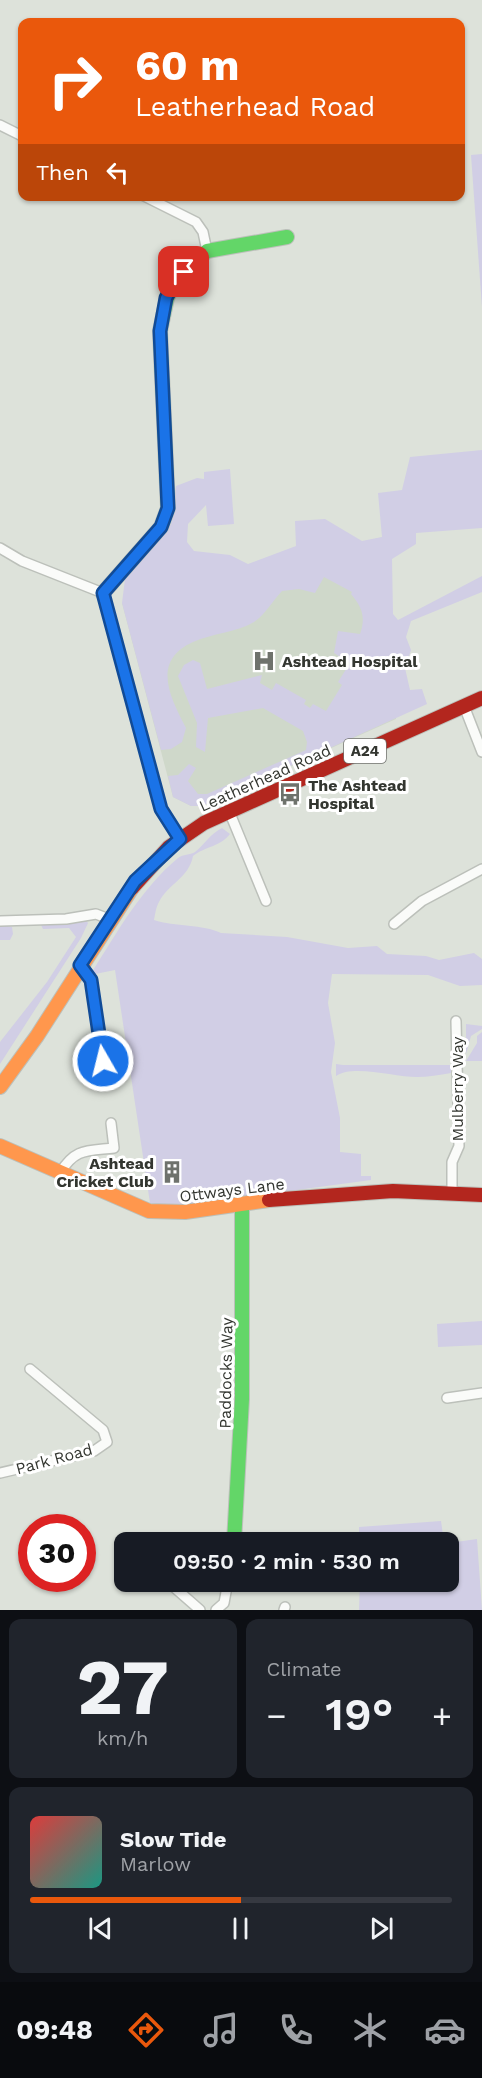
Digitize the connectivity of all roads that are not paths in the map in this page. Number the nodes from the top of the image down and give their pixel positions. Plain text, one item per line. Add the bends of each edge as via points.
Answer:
1 (0, 125) edge
2 (18, 134) edge
3 (154, 201) edge
4 (287, 237) dead end
5 (207, 251) junction
6 (0, 548) edge
7 (103, 593) junction
8 (482, 698) edge
9 (464, 706) junction
10 (482, 752) edge
11 (229, 811) junction
12 (180, 839) junction
13 (482, 869) edge
14 (266, 901) dead end
15 (110, 919) junction
16 (0, 921) edge
17 (394, 924) dead end
18 (80, 965) junction
19 (456, 1021) dead end
20 (103, 1061) dead end
21 (0, 1088) edge
22 (111, 1123) dead end
23 (1, 1147) edge
24 (60, 1173) junction
25 (452, 1191) junction
26 (482, 1195) edge
27 (242, 1204) junction
28 (30, 1369) dead end
29 (482, 1393) edge
30 (447, 1398) dead end
31 (0, 1473) edge
32 (235, 1532) edge
33 (180, 1592) edge
34 (226, 1592) edge
35 (200, 1610) edge
36 (216, 1610) edge

1 - 2 street
3 - 5 street via 195,222 203,232
4 - 5 main road
5 - 7 main road via 175,281 162,314 168,508 161,527
6 - 7 street via 22,561
7 - 12 street via 161,809
8 - 9 main road, Leatherhead Road / A24
9 - 10 street
9 - 11 main road, Leatherhead Road / A24
11 - 12 main road, Leatherhead Road / A24
11 - 14 street
12 - 15 main road, Leatherhead Road / A24 via 135,881
13 - 17 street via 422,901
15 - 16 street via 96,914
15 - 18 main road, Leatherhead Road / A24
18 - 20 street via 91,980
18 - 21 main road, Leatherhead Road / A24
19 - 25 street, Mulberry Way via 459,1146 452,1162
22 - 24 street via 114,1148 77,1153
23 - 24 main road, Ottways Lane
24 - 27 main road, Ottways Lane via 148,1211 164,1214
25 - 26 main road, Ottways Lane
25 - 27 main road, Ottways Lane via 365,1192
27 - 32 main road, Paddocks Way via 242,1399
28 - 31 street, Park Road via 103,1430 107,1443 94,1451
29 - 30 street
33 - 35 street
34 - 36 street via 224,1603

